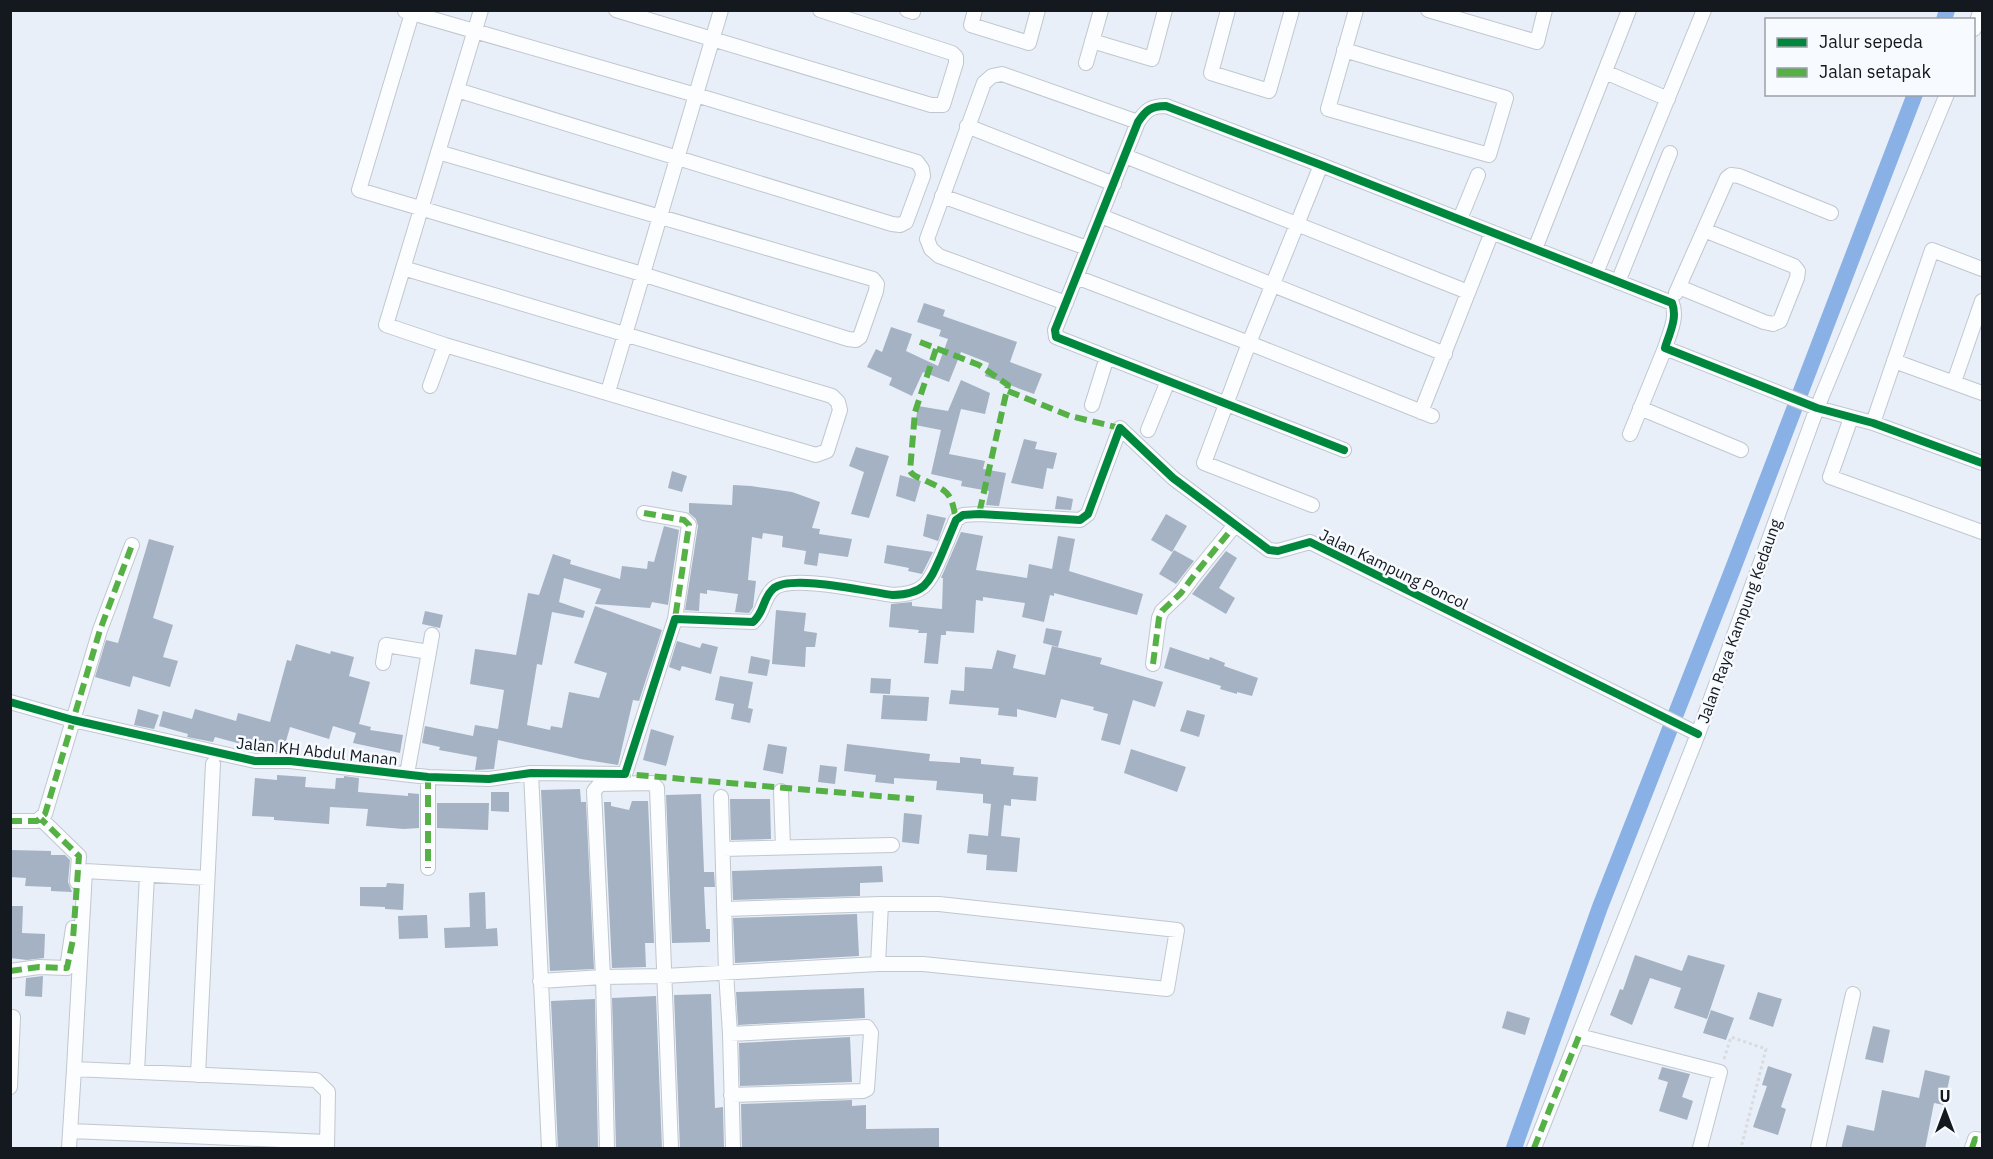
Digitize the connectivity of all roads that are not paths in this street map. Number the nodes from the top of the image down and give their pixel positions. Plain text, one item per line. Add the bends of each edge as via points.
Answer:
1 (481, 10) edge
2 (616, 10) edge
3 (721, 10) edge
4 (820, 10) edge
5 (907, 10) edge
6 (913, 10) edge
7 (975, 10) edge
8 (1038, 10) edge
9 (1101, 10) edge
10 (1165, 10) edge
11 (1228, 10) edge
12 (1292, 10) edge
13 (1356, 10) edge
14 (1428, 10) edge
15 (1545, 10) edge
16 (1629, 10) edge
17 (1704, 10) edge
18 (1981, 10) edge
19 (410, 11) edge
20 (1975, 26) edge
21 (475, 31) junction
22 (712, 40) junction
23 (1092, 41) junction
24 (1344, 50) junction
25 (1086, 63) dead end
26 (1605, 72) junction
27 (457, 90) junction
28 (696, 95) junction
29 (1946, 96) edge
30 (1668, 99) junction
31 (1138, 122) junction
32 (967, 126) junction
33 (438, 152) junction
34 (1670, 153) dead end
35 (1125, 156) junction
36 (677, 158) junction
37 (1321, 165) junction
38 (1478, 175) dead end
39 (1114, 184) junction
40 (942, 196) junction
41 (421, 208) junction
42 (1831, 213) dead end
43 (660, 215) junction
44 (1101, 216) junction
45 (1460, 219) junction
46 (1297, 223) junction
47 (1704, 230) junction
48 (1492, 232) junction
49 (1087, 248) junction
50 (1535, 249) junction
51 (403, 268) junction
52 (1983, 269) edge
53 (1596, 273) junction
54 (642, 274) junction
55 (1076, 277) junction
56 (1618, 282) junction
57 (1274, 284) junction
58 (1679, 287) junction
59 (1468, 292) junction
60 (1983, 301) edge
61 (1066, 303) junction
62 (1672, 303) junction
63 (624, 334) junction
64 (1249, 343) junction
65 (445, 345) junction
66 (1665, 348) junction
67 (1445, 354) junction
68 (1107, 357) junction
69 (1894, 361) junction
70 (1168, 381) junction
71 (1954, 382) junction
72 (430, 386) dead end
73 (608, 392) junction
74 (1983, 393) edge
75 (1226, 404) junction
76 (1092, 405) dead end
77 (1813, 407) junction
78 (1640, 408) junction
79 (1851, 418) junction
80 (1873, 423) junction
81 (1148, 429) dead end
82 (1630, 434) dead end
83 (1344, 450) dead end
84 (1742, 450) dead end
85 (1983, 463) edge
86 (1312, 505) dead end
87 (644, 513) dead end
88 (1235, 525) junction
89 (1983, 532) edge
90 (132, 545) dead end
91 (675, 619) junction
92 (432, 635) dead end
93 (429, 652) junction
94 (383, 663) dead end
95 (1153, 664) dead end
96 (10, 702) edge
97 (73, 720) junction
98 (1693, 733) junction
99 (213, 764) dead end
100 (531, 773) junction
101 (407, 774) junction
102 (428, 777) junction
103 (781, 792) dead end
104 (722, 798) dead end
105 (41, 819) junction
106 (10, 821) edge
107 (892, 845) dead end
108 (783, 847) junction
109 (723, 849) junction
110 (428, 868) dead end
111 (147, 874) junction
112 (207, 878) junction
113 (882, 904) junction
114 (725, 909) junction
115 (878, 964) junction
116 (10, 971) edge
117 (726, 972) junction
118 (664, 976) junction
119 (603, 977) junction
120 (540, 981) junction
121 (1853, 994) dead end
122 (13, 1017) dead end
123 (730, 1034) junction
124 (1579, 1036) junction
125 (74, 1069) junction
126 (137, 1072) junction
127 (198, 1075) junction
128 (10, 1088) edge
129 (731, 1095) junction
130 (71, 1131) junction
131 (1983, 1140) edge
132 (327, 1145) edge
133 (69, 1149) edge
134 (549, 1149) edge
135 (607, 1149) edge
136 (671, 1149) edge
137 (733, 1149) edge
138 (1534, 1149) edge
139 (1700, 1149) edge
140 (1818, 1149) edge
141 (1972, 1149) edge

1 - 21 street
2 - 22 street
3 - 22 street
4 - 22 street via 952,53 956,63 943,105 931,105
5 - 6 street
7 - 8 street via 971,25 1029,43
9 - 23 street
10 - 23 street via 1152,59
11 - 12 street via 1211,73 1269,92
13 - 24 street
14 - 15 street via 1537,42
16 - 26 street
17 - 30 street
18 - 20 street
19 - 21 street
19 - 41 street via 359,190
21 - 27 street
21 - 28 street
22 - 28 street
23 - 25 street
24 - 24 street via 1506,98 1490,154 1328,110
26 - 30 street
26 - 50 street
27 - 33 street
27 - 36 street
28 - 36 street
28 - 36 street via 917,162 923,176 906,222 900,225
29 - 77 street, Jalan Raya Kampung Kedaung
30 - 53 street
31 - 32 street via 1002,74 984,83
31 - 35 street
31 - 37 street via 1153,106 1166,106
32 - 39 street
32 - 40 street
33 - 41 street
33 - 43 street
34 - 56 street
35 - 39 street
35 - 46 street
36 - 43 street
37 - 45 street
37 - 46 street
38 - 45 street
39 - 44 street
40 - 49 street
40 - 61 street via 927,239 939,256
41 - 51 street
41 - 54 street
42 - 47 street via 1731,175
43 - 54 street
43 - 54 street via 873,279 876,291 856,340
44 - 49 street
44 - 57 street
45 - 48 street
46 - 57 street
46 - 59 street
47 - 58 street
47 - 58 street via 1794,266 1797,278 1780,321 1764,322
48 - 50 street
48 - 59 street
49 - 55 street
50 - 53 street
51 - 63 street
51 - 65 street via 386,325
52 - 69 street via 1932,250
53 - 56 street
54 - 63 street
55 - 61 street
55 - 64 street
56 - 62 street
57 - 64 street
57 - 67 street
58 - 62 street
59 - 67 street
60 - 71 street
61 - 68 street via 1056,337
62 - 66 street via 1674,319
63 - 73 street
63 - 73 street via 832,396 840,410 827,451 816,455
64 - 67 street via 1427,414
64 - 75 street
65 - 72 street
65 - 73 street
66 - 77 street
66 - 78 street
68 - 70 street
68 - 76 street
69 - 71 street
69 - 80 street
70 - 75 street
70 - 81 street
71 - 74 street
75 - 83 street
75 - 86 street via 1204,463
77 - 79 street
77 - 98 street, Jalan Raya Kampung Kedaung
78 - 82 street
78 - 84 street
79 - 80 street
79 - 89 street via 1830,477
80 - 85 street
87 - 91 street via 684,520 689,525
88 - 91 street, Jalan Kampung Poncol via 1173,478 1120,428 1084,518 963,515 956,520 930,580 921,589 893,595 808,582 786,583 768,593 760,616 753,622
88 - 95 street via 1162,611
88 - 98 street, Jalan Kampung Poncol via 1273,551 1310,542
90 - 97 street via 100,630
91 - 100 street, Jalan KH Abdul Manan via 625,774
92 - 93 street
93 - 94 street via 386,645
93 - 101 street
96 - 97 street, Jalan KH Abdul Manan
97 - 101 street, Jalan KH Abdul Manan via 255,761 327,764
97 - 105 street
98 - 124 street, Jalan Raya Kampung Kedaung
99 - 112 street
100 - 102 street, Jalan KH Abdul Manan via 489,779
100 - 120 street
101 - 102 street, Jalan KH Abdul Manan
102 - 110 street
103 - 108 street
104 - 109 street
105 - 106 street
105 - 116 street via 79,856 73,939 67,968
107 - 108 street
108 - 109 street
109 - 114 street
111 - 112 street
111 - 125 street via 85,871
111 - 126 street
112 - 127 street
113 - 114 street
113 - 115 street
113 - 115 street via 939,904 1177,930 1167,989 923,964
114 - 117 street
115 - 117 street
117 - 118 street
117 - 123 street
118 - 119 street
118 - 119 street via 657,788 652,783 600,784 594,791
118 - 136 street
119 - 120 street
119 - 135 street
120 - 134 street
121 - 140 street
122 - 128 street
123 - 129 street
123 - 129 street via 867,1027 871,1033 867,1089 863,1091
124 - 138 street, Jalan Raya Kampung Kedaung
124 - 139 street via 1720,1072
125 - 126 street
125 - 130 street
126 - 127 street
127 - 132 street via 316,1080 328,1092
129 - 137 street
130 - 132 street
130 - 133 street
131 - 141 street via 1975,1139

